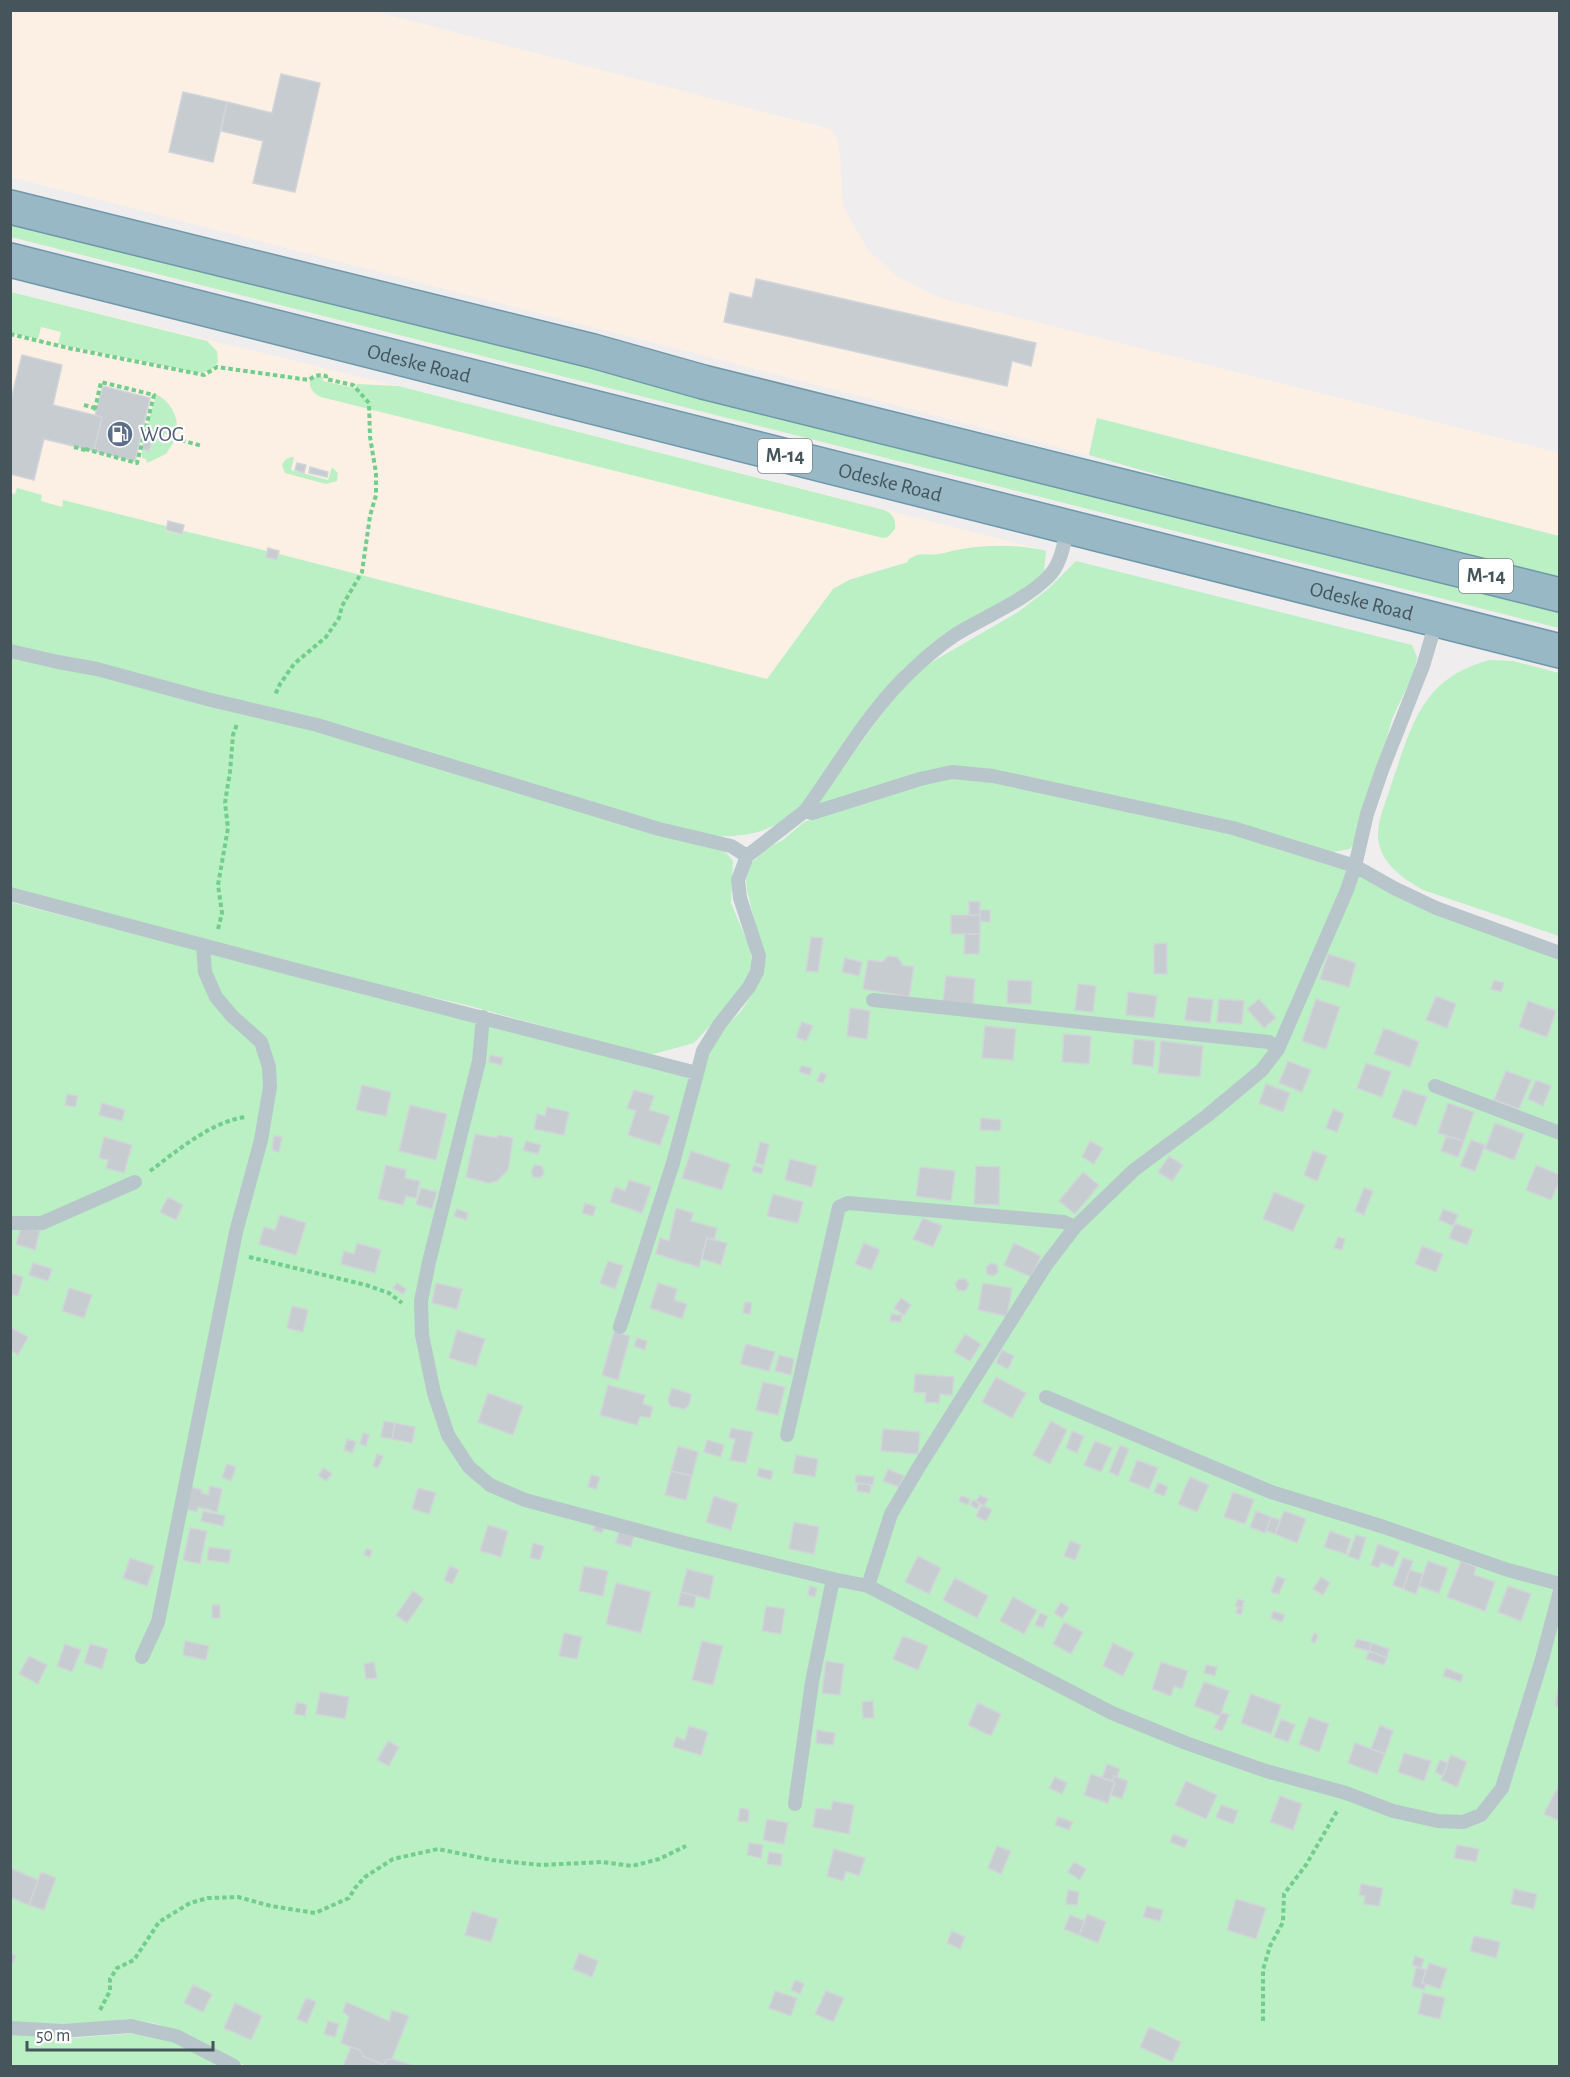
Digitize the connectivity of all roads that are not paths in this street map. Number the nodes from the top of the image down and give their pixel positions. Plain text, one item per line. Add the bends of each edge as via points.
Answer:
1 (10, 207) edge
2 (10, 260) edge
3 (1068, 527) junction
4 (1560, 595) edge
5 (1437, 619) junction
6 (10, 651) edge
7 (1560, 651) edge
8 (805, 811) junction
9 (747, 856) junction
10 (1355, 866) junction
11 (10, 894) edge
12 (203, 945) junction
13 (1560, 953) edge
14 (873, 1000) dead end
15 (483, 1017) junction
16 (1278, 1049) junction
17 (697, 1073) junction
18 (1435, 1086) dead end
19 (1560, 1133) edge
20 (135, 1182) road end
21 (10, 1223) edge
22 (1075, 1227) junction
23 (620, 1327) dead end
24 (1046, 1397) dead end
25 (787, 1435) dead end
26 (832, 1579) junction
27 (1560, 1584) edge
28 (868, 1586) junction
29 (1560, 1591) edge
30 (142, 1657) dead end
31 (795, 1804) dead end
32 (10, 2028) edge
33 (234, 2067) edge

1 - 4 highway, М-14
2 - 3 highway, Odeske Road / М-14
3 - 5 highway, Odeske Road / М-14
3 - 8 lane via 1060,557 1049,577 956,635 902,680 875,711
5 - 7 highway, Odeske Road / М-14
5 - 10 lane via 1367,813
6 - 9 lane via 97,669 382,744 659,829 731,846
8 - 9 lane
8 - 10 lane via 812,813 941,774 993,776 1233,828
9 - 17 lane via 738,880 759,956 757,972 706,1044
10 - 13 lane via 1436,908
10 - 16 lane
11 - 12 lane
12 - 15 lane
12 - 30 lane via 206,972 216,997 261,1042 270,1087 232,1252 158,1622
14 - 16 lane via 1269,1042
15 - 17 lane
15 - 26 lane via 479,1061 421,1301 422,1335 448,1435 469,1467 490,1485 525,1500
16 - 22 lane via 1262,1070 1134,1170
17 - 23 lane via 673,1163
18 - 19 lane
20 - 21 lane via 42,1223
22 - 25 lane via 1064,1222 848,1203 839,1207
22 - 28 lane via 1046,1265 891,1514
24 - 27 lane via 1271,1492
26 - 28 lane
26 - 31 lane via 812,1682
28 - 29 lane via 1113,1713 1206,1750 1393,1811 1463,1822 1481,1815 1502,1788
32 - 33 lane via 63,2031 131,2026 176,2036

